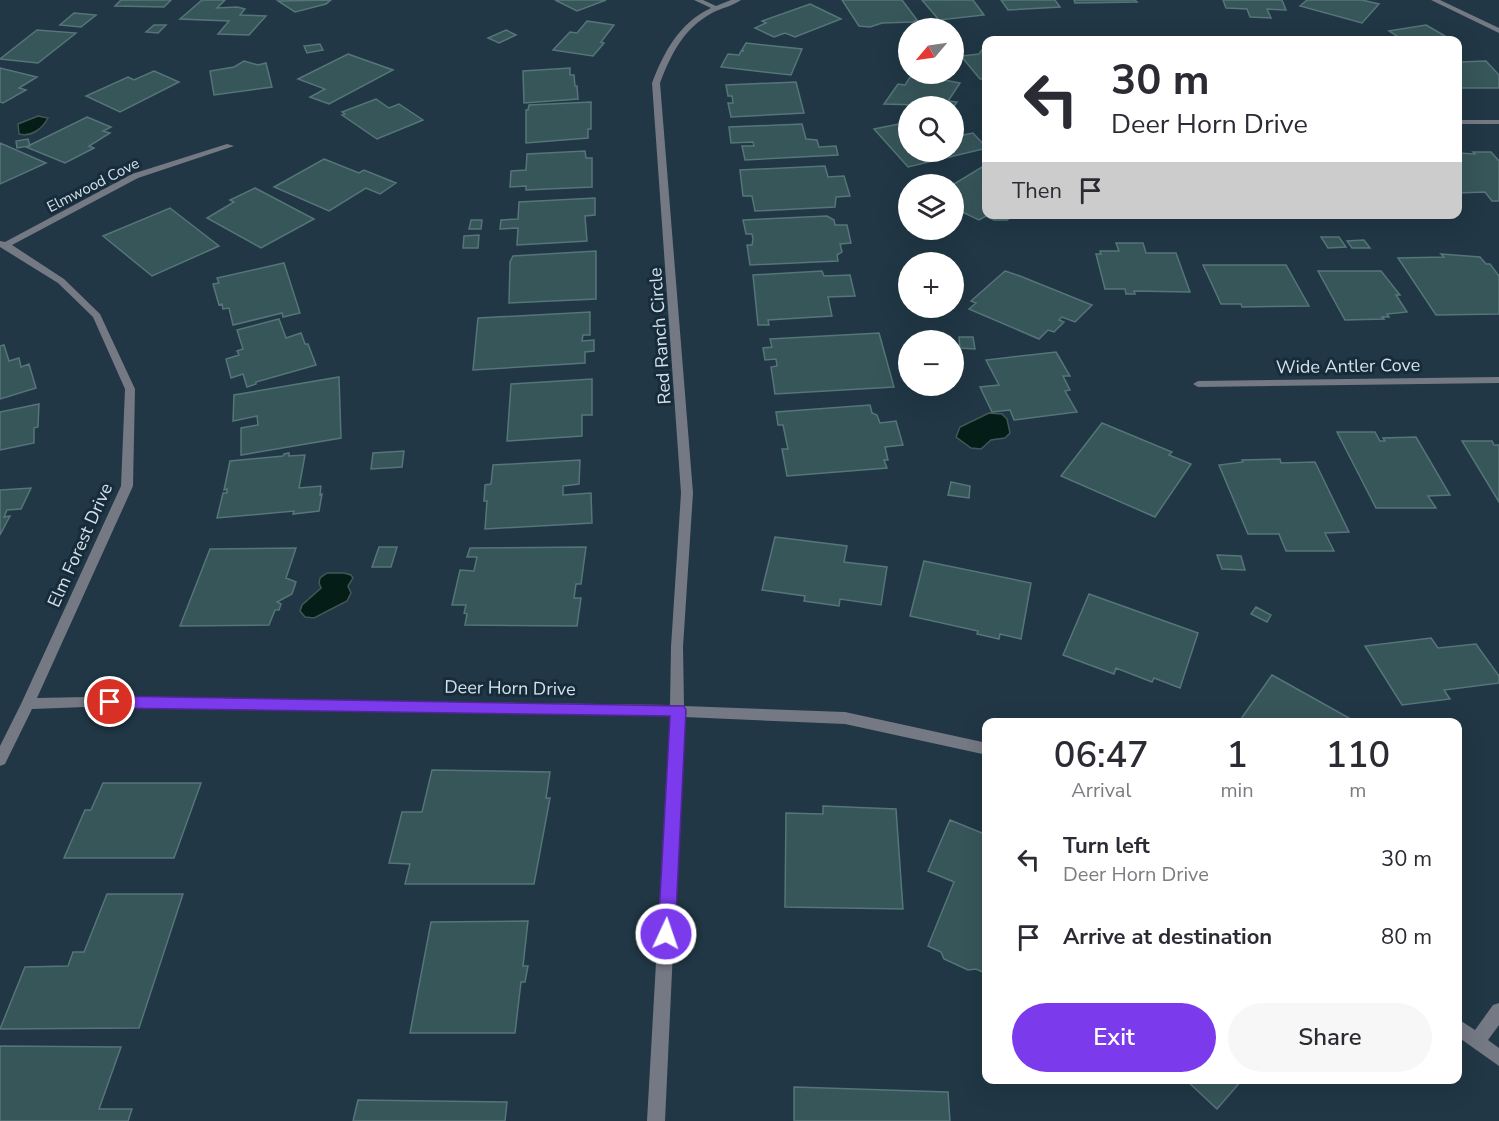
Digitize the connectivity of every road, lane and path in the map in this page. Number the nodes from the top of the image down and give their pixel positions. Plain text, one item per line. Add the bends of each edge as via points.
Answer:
1 (698, 0) edge
2 (738, 0) edge
3 (1434, 0) edge
4 (714, 7) junction
5 (1499, 31) edge
6 (1462, 122) edge
7 (1499, 122) edge
8 (230, 146) dead end
9 (3, 244) edge
10 (1499, 380) edge
11 (1198, 384) dead end
12 (28, 704) junction
13 (678, 710) junction
14 (982, 748) edge
15 (0, 760) edge
16 (1499, 1011) edge
17 (1462, 1030) edge
18 (1477, 1041) junction
19 (1499, 1058) edge
20 (656, 1121) edge

1 - 4 street
2 - 4 street, Red Ranch Circle
3 - 5 street
4 - 13 street, Red Ranch Circle via 683,31 666,54 657,83 687,493 677,647
6 - 7 street
8 - 9 street, Elmwood Cove via 135,176
9 - 12 street, Elm Forest Drive via 61,281 97,316 130,389 127,486
10 - 11 street, Wide Antler Cove
12 - 13 street, Deer Horn Drive
12 - 15 street, Elm Forest Drive
13 - 14 street, Deer Horn Drive via 845,718
13 - 20 street, Red Ranch Circle
16 - 18 street
17 - 18 street
18 - 19 street

